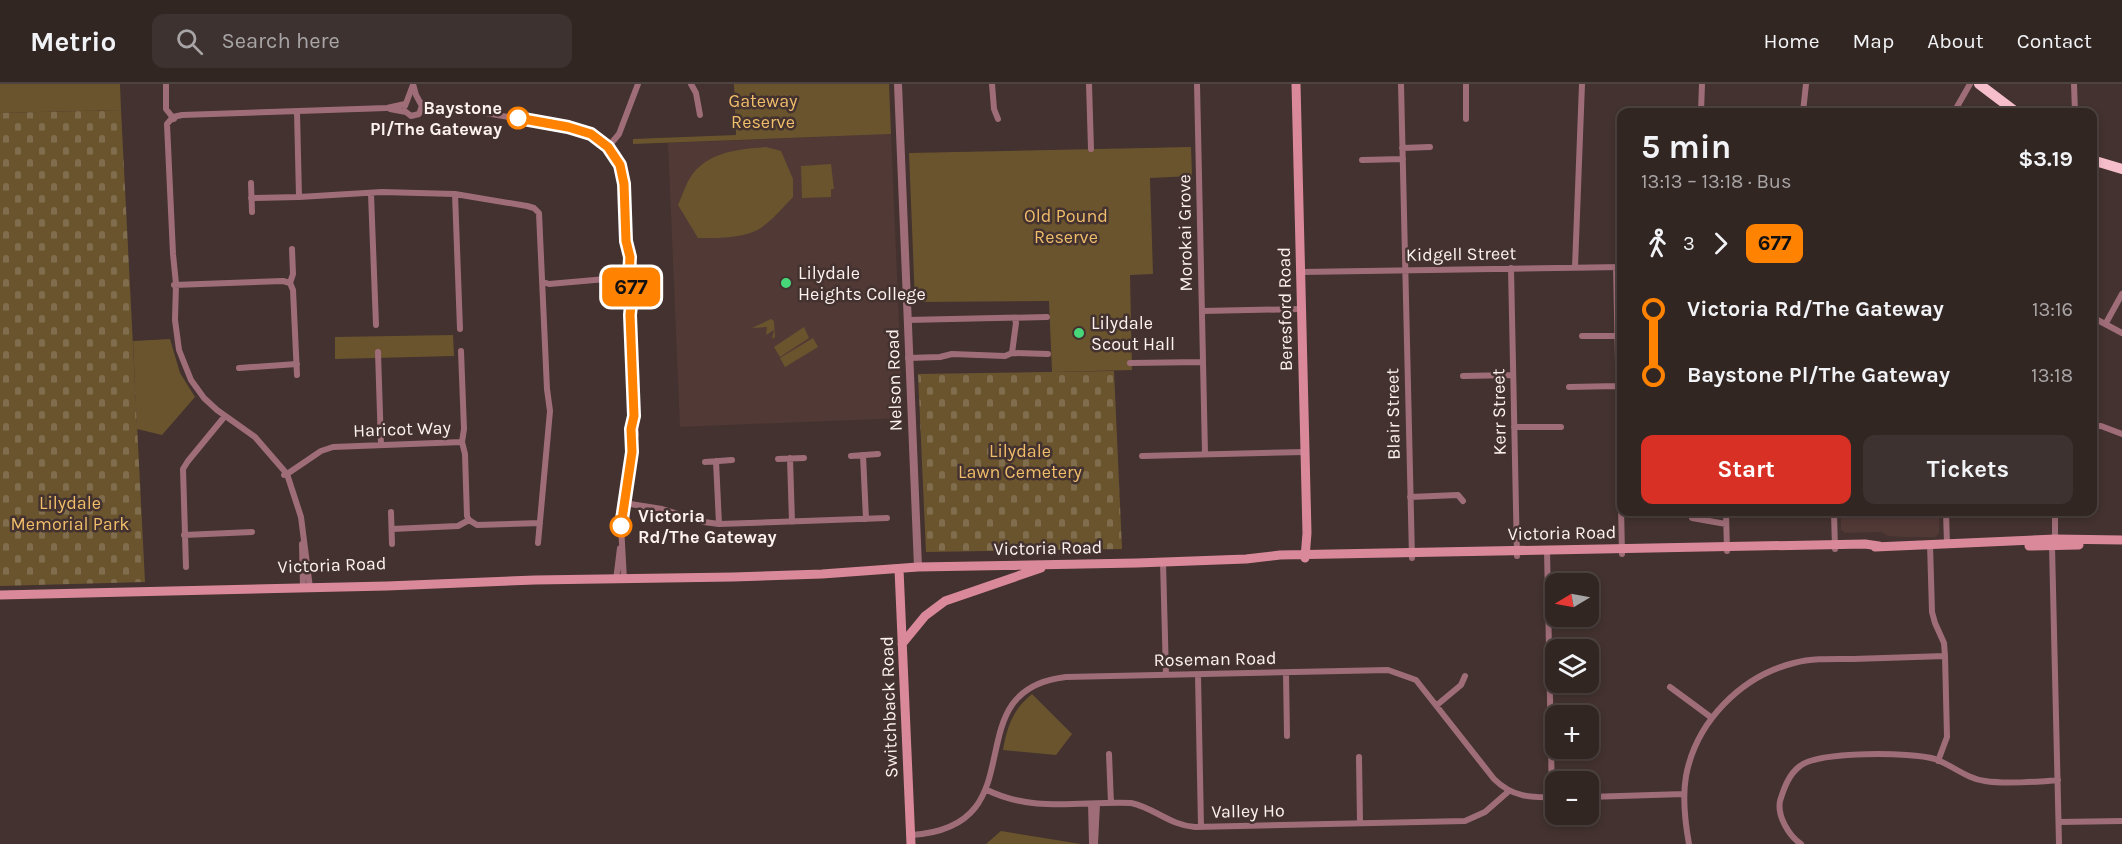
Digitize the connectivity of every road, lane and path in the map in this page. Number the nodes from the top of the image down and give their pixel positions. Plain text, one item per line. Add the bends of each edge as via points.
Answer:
1 (166, 84) edge
2 (413, 84) edge
3 (638, 84) edge
4 (691, 84) edge
5 (898, 84) edge
6 (992, 84) edge
7 (1089, 84) edge
8 (1197, 84) edge
9 (1296, 84) edge
10 (1401, 84) edge
11 (1466, 84) edge
12 (1582, 84) edge
13 (1702, 84) edge
14 (1806, 84) edge
15 (1970, 84) edge
16 (1979, 84) edge
17 (2074, 84) edge
18 (420, 102) junction
19 (706, 102) dead end
20 (406, 103) junction
21 (698, 103) junction
22 (440, 107) junction
23 (387, 108) junction
24 (1701, 108) edge
25 (1803, 108) edge
26 (1956, 108) edge
27 (2011, 108) edge
28 (2075, 108) edge
29 (421, 111) junction
30 (297, 112) junction
31 (406, 112) junction
32 (700, 115) dead end
33 (173, 118) junction
34 (998, 119) dead end
35 (1466, 119) dead end
36 (608, 147) junction
37 (1430, 147) dead end
38 (1402, 148) junction
39 (1091, 149) dead end
40 (1402, 159) junction
41 (1362, 160) dead end
42 (2097, 162) edge
43 (2122, 169) edge
44 (250, 183) dead end
45 (455, 194) junction
46 (371, 195) junction
47 (299, 197) junction
48 (251, 198) junction
49 (252, 212) dead end
50 (292, 249) dead end
51 (1575, 267) junction
52 (1617, 267) edge
53 (1511, 268) junction
54 (1405, 270) junction
55 (1301, 272) junction
56 (626, 278) junction
57 (545, 282) junction
58 (290, 283) junction
59 (175, 286) junction
60 (2122, 294) edge
61 (375, 301) junction
62 (366, 302) dead end
63 (1301, 309) junction
64 (1202, 311) junction
65 (1047, 317) dead end
66 (2097, 318) edge
67 (1015, 319) junction
68 (907, 320) junction
69 (2106, 323) junction
70 (376, 325) dead end
71 (460, 328) dead end
72 (2122, 333) edge
73 (1582, 336) dead end
74 (1617, 336) edge
75 (461, 351) dead end
76 (378, 352) dead end
77 (1012, 353) junction
78 (1048, 354) dead end
79 (908, 358) junction
80 (1203, 362) junction
81 (1130, 363) dead end
82 (297, 364) junction
83 (248, 367) junction
84 (239, 368) dead end
85 (369, 374) dead end
86 (378, 374) junction
87 (297, 375) dead end
88 (1513, 375) junction
89 (250, 376) dead end
90 (1463, 376) dead end
91 (1617, 386) edge
92 (1569, 387) dead end
93 (225, 416) junction
94 (2097, 426) edge
95 (1514, 427) junction
96 (1561, 427) dead end
97 (2122, 434) edge
98 (462, 442) junction
99 (381, 445) junction
100 (1305, 452) junction
101 (878, 454) dead end
102 (1205, 454) junction
103 (863, 455) junction
104 (851, 456) dead end
105 (1142, 456) dead end
106 (790, 458) junction
107 (804, 458) dead end
108 (778, 459) dead end
109 (732, 460) dead end
110 (717, 461) junction
111 (705, 462) dead end
112 (285, 473) junction
113 (1410, 497) junction
114 (1463, 501) dead end
115 (624, 503) junction
116 (391, 512) dead end
117 (1621, 516) edge
118 (1726, 516) edge
119 (1834, 516) edge
120 (1946, 516) edge
121 (2055, 516) edge
122 (886, 518) dead end
123 (1692, 518) dead end
124 (866, 519) junction
125 (469, 520) junction
126 (792, 522) junction
127 (540, 523) junction
128 (718, 524) junction
129 (1726, 524) junction
130 (392, 529) junction
131 (252, 532) dead end
132 (240, 533) junction
133 (184, 535) junction
134 (2122, 541) edge
135 (240, 542) dead end
136 (538, 543) dead end
137 (2054, 543) junction
138 (392, 544) dead end
139 (1930, 544) junction
140 (1947, 544) junction
141 (1834, 547) junction
142 (1727, 549) junction
143 (1622, 551) junction
144 (1547, 552) junction
145 (1517, 553) junction
146 (1412, 555) junction
147 (1307, 557) junction
148 (1163, 562) junction
149 (1052, 564) junction
150 (186, 567) dead end
151 (918, 567) junction
152 (899, 568) junction
153 (620, 577) junction
154 (306, 585) junction
155 (0, 595) edge
156 (902, 644) junction
157 (1945, 656) junction
158 (1286, 673) junction
159 (1166, 675) junction
160 (1198, 675) junction
161 (1465, 676) dead end
162 (1670, 687) dead end
163 (1437, 705) junction
164 (1712, 718) junction
165 (1287, 736) dead end
166 (1109, 754) dead end
167 (1359, 757) dead end
168 (1938, 760) junction
169 (1553, 771) edge
170 (2058, 780) junction
171 (987, 790) junction
172 (1509, 791) junction
173 (1684, 794) junction
174 (1545, 797) edge
175 (1599, 797) edge
176 (1111, 803) junction
177 (1094, 804) junction
178 (2122, 821) edge
179 (2059, 822) junction
180 (1360, 823) junction
181 (1201, 827) junction
182 (911, 839) edge
183 (1094, 844) edge
184 (1689, 844) edge
185 (1801, 844) edge
186 (2059, 844) edge

1 - 33 street
2 - 18 street
2 - 20 street
3 - 36 street via 619,134
4 - 21 street
5 - 68 street, Nelson Road
6 - 34 street
7 - 39 street
8 - 64 street, Morokai Grove
9 - 55 main road, Beresford Road
10 - 38 street, Blair Street
11 - 35 street
12 - 51 street
13 - 24 street
14 - 25 street
15 - 26 street
16 - 27 highway
17 - 28 street
18 - 20 street via 412,99
18 - 22 street
18 - 29 street
19 - 21 street
20 - 23 street
20 - 31 street
21 - 32 street
22 - 29 street
22 - 36 street via 577,129 597,137
23 - 30 street
23 - 31 street
29 - 31 street via 414,116
30 - 33 street
30 - 47 street
33 - 59 street via 168,134 171,271
36 - 56 street via 624,178 630,257
37 - 38 street
38 - 40 street, Blair Street
40 - 41 street
40 - 54 street, Blair Street
42 - 43 highway
44 - 48 street
45 - 46 street
45 - 57 street via 537,210
45 - 71 street
46 - 47 street
46 - 61 street
47 - 48 street
48 - 49 street
50 - 58 street
51 - 52 street, Kidgell Street
51 - 53 street, Kidgell Street
53 - 54 street, Kidgell Street
53 - 88 street, Kerr Street
54 - 55 street, Kidgell Street
54 - 113 street, Blair Street
55 - 63 main road, Beresford Road
56 - 57 street
56 - 115 street via 631,302 634,416
57 - 127 street via 542,292 550,411
58 - 59 street
58 - 82 street
59 - 93 street via 172,300 177,342 187,372 204,398
60 - 69 street
61 - 62 street
61 - 70 street
63 - 64 street
63 - 100 main road, Beresford Road
64 - 80 street, Morokai Grove
65 - 67 street
66 - 69 street
67 - 68 street
67 - 77 street
68 - 79 street, Nelson Road
69 - 72 street
73 - 74 street
75 - 98 street via 465,374
76 - 86 street
77 - 78 street
77 - 79 street
79 - 151 street, Nelson Road
80 - 81 street
80 - 102 street, Morokai Grove
82 - 83 street
82 - 87 street
83 - 84 street
83 - 89 street
85 - 86 street
86 - 99 street
88 - 90 street
88 - 95 street, Kerr Street
91 - 92 street
93 - 112 street via 255,437
93 - 133 street via 183,469
94 - 97 street
95 - 96 street
95 - 145 street, Kerr Street
98 - 99 street, Haricot Way
98 - 125 street, Haricot Way
99 - 112 street, Haricot Way via 325,449
100 - 102 street
100 - 147 main road, Beresford Road
101 - 103 street
102 - 105 street
103 - 104 street
103 - 124 street
106 - 107 street
106 - 108 street
106 - 126 street
109 - 110 street
110 - 111 street
110 - 128 street
112 - 154 street via 302,524
113 - 114 street via 1458,495
113 - 146 street, Blair Street
115 - 128 street
115 - 153 street
116 - 130 street
117 - 143 street
118 - 129 street
119 - 141 street
120 - 140 street
121 - 137 street
122 - 124 street
123 - 129 street
124 - 126 street
125 - 127 street via 477,525
125 - 130 street via 458,526
126 - 128 street
127 - 136 street
129 - 142 street
130 - 138 street
131 - 132 street
132 - 133 street
132 - 135 street
133 - 150 street
134 - 137 main road, Victoria Road
137 - 140 main road, Victoria Road
137 - 170 street
139 - 140 main road, Victoria Road
139 - 141 main road, Victoria Road
139 - 157 street via 1932,612
141 - 142 main road, Victoria Road
142 - 143 main road, Victoria Road
143 - 144 main road, Victoria Road
144 - 145 main road, Victoria Road
144 - 169 street
145 - 146 main road, Victoria Road
146 - 147 main road, Victoria Road
147 - 148 main road, Victoria Road
148 - 149 main road, Victoria Road
148 - 159 street
149 - 151 main road, Victoria Road
149 - 156 main road via 945,602 925,615
151 - 152 main road, Victoria Road
152 - 153 main road, Victoria Road via 812,574
152 - 156 main road, Switchback Road
153 - 154 main road, Victoria Road
154 - 155 main road, Victoria Road
156 - 182 main road, Switchback Road
157 - 164 street via 1793,663 1740,689
157 - 168 street via 1947,737
158 - 160 street, Roseman Road
158 - 163 street, Roseman Road via 1389,670 1416,680
158 - 165 street
159 - 160 street, Roseman Road
159 - 171 street, Roseman Road via 1066,677 1026,690 1002,721
160 - 181 street
161 - 163 street via 1461,685
162 - 164 street
163 - 172 street, Roseman Road via 1494,779
164 - 173 street via 1690,761
166 - 176 street
167 - 180 street
168 - 170 street via 1986,782
168 - 185 street via 1911,754 1822,757 1800,765 1785,786 1779,805 1787,830
170 - 179 street
171 - 177 street, Valley Ho via 1027,804
171 - 182 street, Roseman Road via 978,805 956,824
172 - 174 street
172 - 180 street, Valley Ho via 1485,812 1465,821
173 - 175 street
173 - 184 street
176 - 177 street, Valley Ho
176 - 181 street, Valley Ho via 1137,805 1182,826
177 - 183 street
178 - 179 street
179 - 186 street
180 - 181 street, Valley Ho

